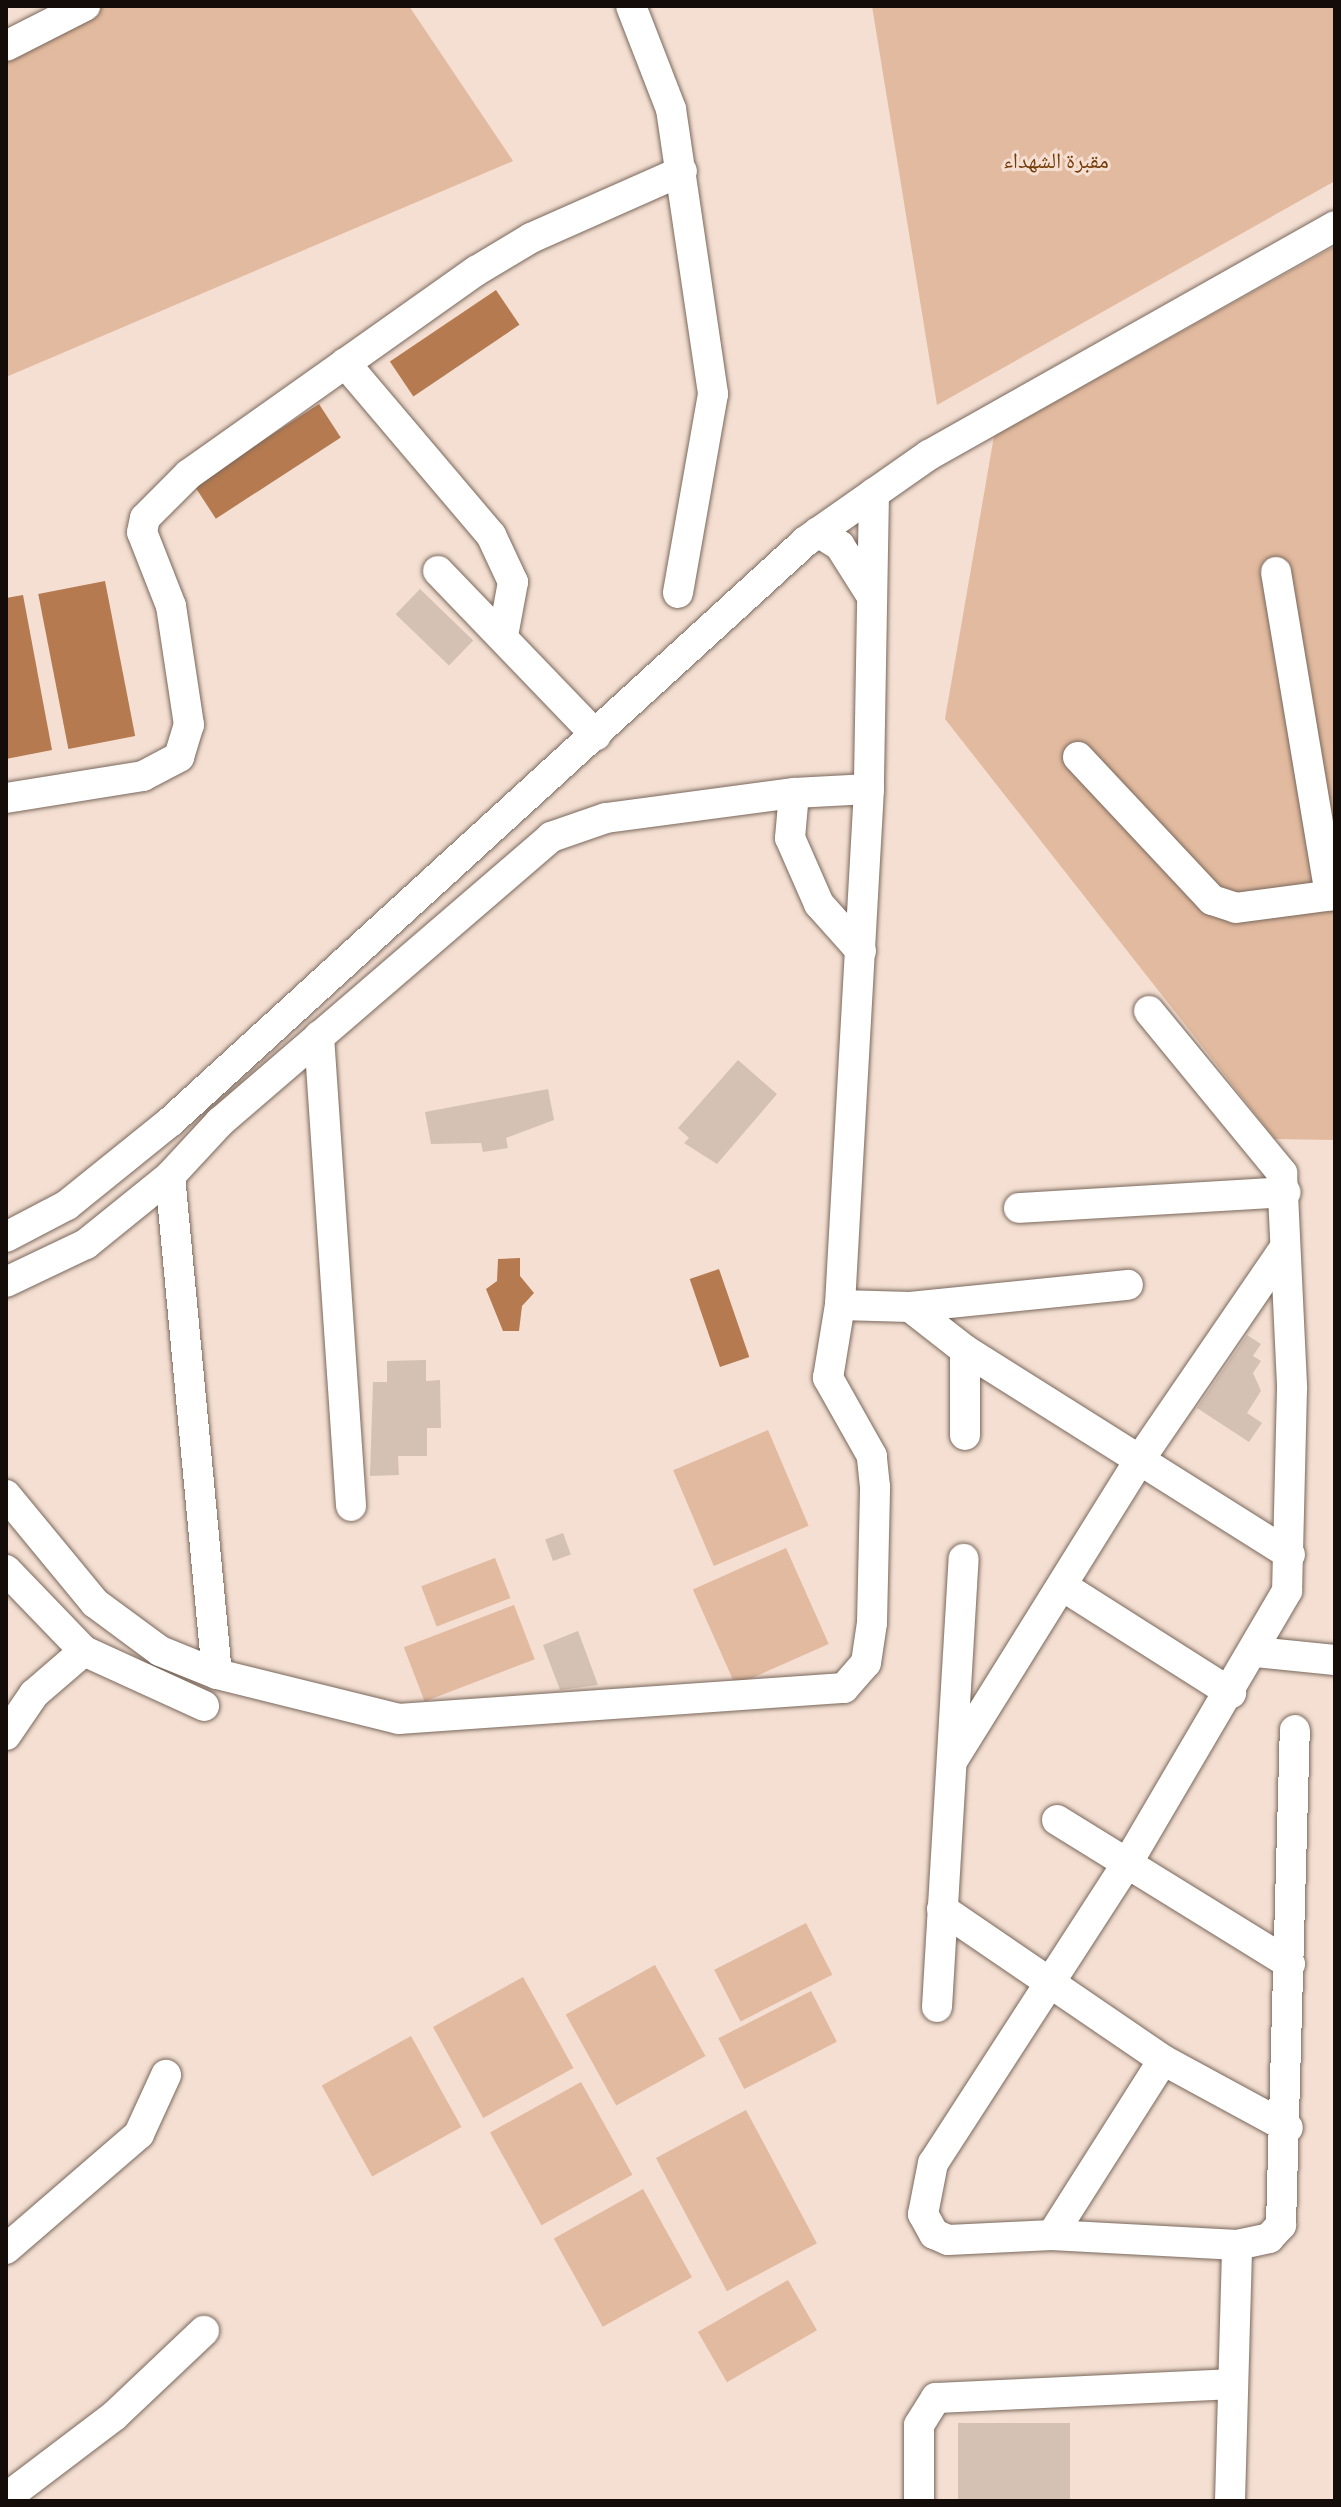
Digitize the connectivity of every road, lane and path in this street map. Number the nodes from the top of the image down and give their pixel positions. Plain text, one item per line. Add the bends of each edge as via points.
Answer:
1 (85, 6) edge
2 (631, 6) edge
3 (6, 46) edge
4 (682, 171) junction
5 (1335, 226) edge
6 (345, 363) junction
7 (874, 493) junction
8 (818, 532) junction
9 (438, 571) dead end
10 (1276, 572) dead end
11 (678, 593) dead end
12 (871, 595) junction
13 (503, 636) junction
14 (596, 735) junction
15 (1078, 757) dead end
16 (869, 789) junction
17 (794, 793) junction
18 (6, 798) edge
19 (1332, 895) edge
20 (861, 951) junction
21 (1149, 1011) dead end
22 (319, 1036) junction
23 (170, 1176) junction
24 (1286, 1192) junction
25 (1019, 1208) dead end
26 (6, 1237) edge
27 (1284, 1249) junction
28 (6, 1282) edge
29 (1128, 1285) dead end
30 (840, 1305) junction
31 (910, 1307) junction
32 (965, 1350) junction
33 (965, 1435) dead end
34 (1138, 1462) junction
35 (6, 1495) edge
36 (351, 1506) dead end
37 (1290, 1555) junction
38 (964, 1559) dead end
39 (6, 1570) edge
40 (1064, 1587) junction
41 (84, 1651) junction
42 (1256, 1652) junction
43 (1335, 1660) edge
44 (217, 1674) junction
45 (1231, 1693) junction
46 (20, 1699) edge
47 (204, 1706) dead end
48 (1295, 1730) dead end
49 (6, 1735) edge
50 (954, 1758) junction
51 (1057, 1820) dead end
52 (1126, 1865) junction
53 (942, 1909) junction
54 (1290, 1964) junction
55 (1048, 1986) junction
56 (937, 2007) dead end
57 (1163, 2060) junction
58 (166, 2075) dead end
59 (1288, 2128) junction
60 (1052, 2235) junction
61 (1237, 2245) junction
62 (6, 2249) edge
63 (204, 2331) dead end
64 (1230, 2384) junction
65 (6, 2498) edge
66 (919, 2501) edge
67 (1230, 2501) edge

1 - 3 street
2 - 4 street via 671,109
4 - 6 street via 531,238
4 - 11 street via 713,394
5 - 7 street
6 - 13 street via 491,535 513,582
6 - 18 street via 253,424 145,518 145,548 171,606 189,725 179,757 143,776
7 - 8 street
7 - 12 street
8 - 12 street via 840,546
8 - 14 street via 682,647
9 - 13 street
10 - 19 street
12 - 16 street
13 - 14 street
14 - 26 street via 440,869 113,1172
15 - 19 street via 1212,900 1236,908
16 - 17 street
16 - 20 street
17 - 20 street via 793,856 819,904
17 - 22 street via 606,818 551,837
20 - 30 street
21 - 24 street via 1275,1160
22 - 23 street
22 - 36 street
23 - 28 street via 86,1244
23 - 44 street
24 - 25 street
24 - 27 street
27 - 34 street
27 - 37 street
29 - 31 street
30 - 31 street
30 - 44 street via 828,1378 872,1456 875,1487 866,1663 844,1688 399,1719
31 - 32 street
32 - 33 street
32 - 34 street
34 - 37 street
34 - 40 street
35 - 44 street via 95,1603 160,1651
37 - 42 street via 1287,1591
38 - 50 street
39 - 41 street
40 - 45 street
40 - 50 street
41 - 46 street
41 - 47 street
42 - 43 street
42 - 45 street
45 - 52 street
46 - 49 street
48 - 54 street
50 - 53 street
51 - 52 street
52 - 54 street
52 - 55 street
53 - 55 street
53 - 56 street
54 - 59 street
55 - 57 street
55 - 60 street via 933,2163 923,2214 934,2234 948,2240
57 - 59 street
57 - 60 street
58 - 62 street via 139,2134
59 - 61 street via 1281,2225 1269,2238
60 - 61 street
61 - 64 street
63 - 65 street via 124,2408
64 - 66 street via 936,2398 919,2425
64 - 67 street

